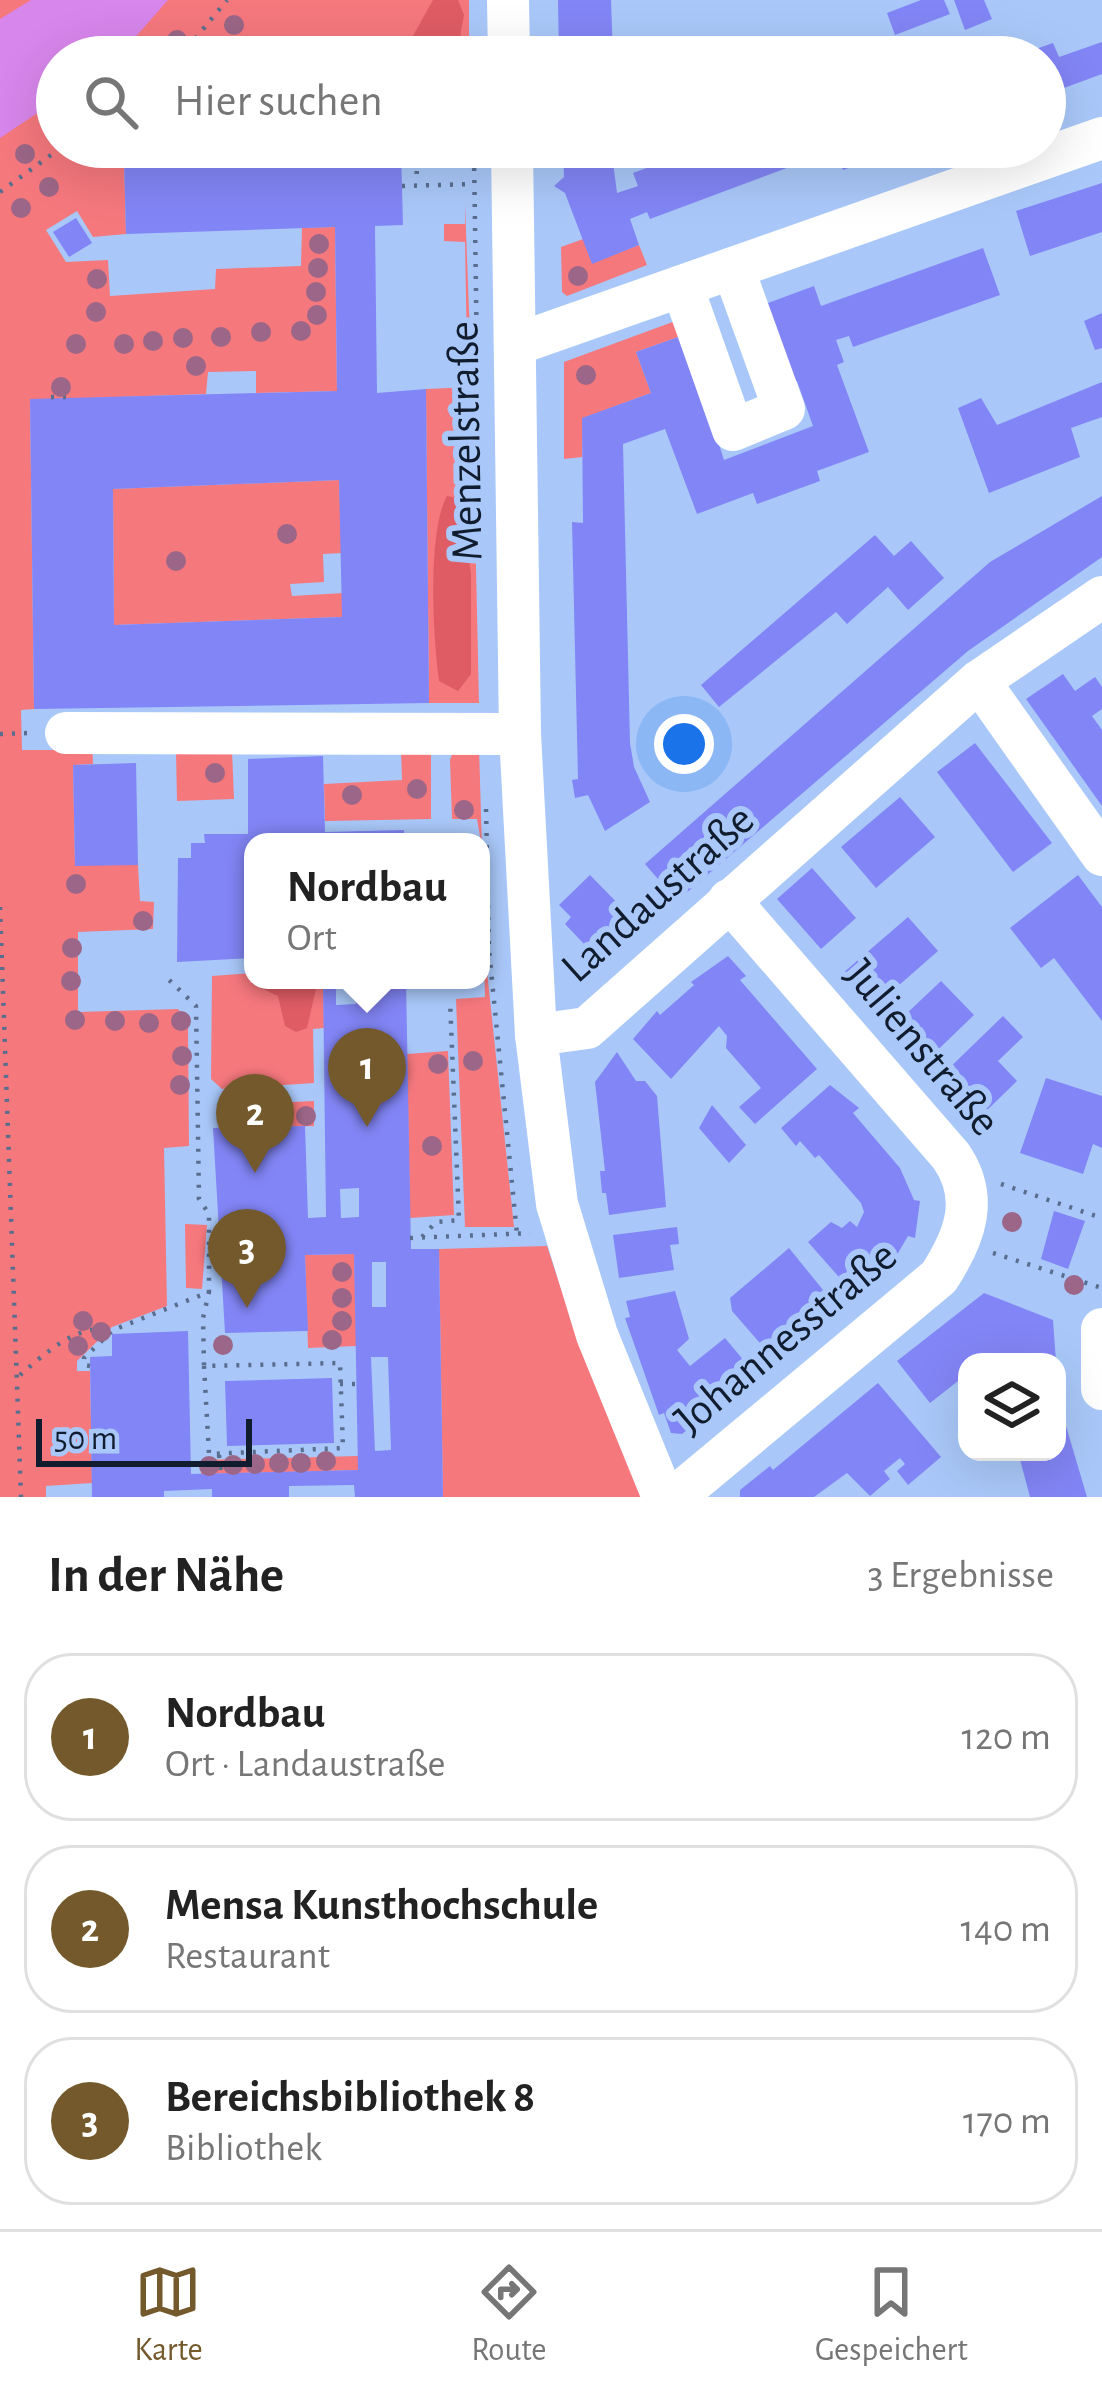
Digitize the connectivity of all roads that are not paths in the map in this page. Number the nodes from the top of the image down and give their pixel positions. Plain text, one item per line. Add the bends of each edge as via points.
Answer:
1 (508, 0) edge
2 (509, 36) edge
3 (1102, 137) edge
4 (1066, 150) edge
5 (513, 168) edge
6 (1015, 168) edge
7 (733, 268) junction
8 (682, 286) junction
9 (517, 344) junction
10 (1102, 597) edge
11 (979, 681) junction
12 (65, 734) dead end
13 (520, 734) junction
14 (1102, 855) edge
15 (728, 901) junction
16 (536, 1035) junction
17 (968, 1209) joint
18 (1102, 1329) edge
19 (1102, 1389) edge
20 (664, 1497) edge
21 (675, 1497) edge

1 - 2 street
3 - 4 street
5 - 9 street, Menzelstraße
6 - 7 street
7 - 8 street
7 - 8 street via 784,409 733,430
8 - 9 street
9 - 13 street, Menzelstraße
10 - 11 street, Landaustraße
11 - 14 street
11 - 15 street, Landaustraße
12 - 13 street
13 - 16 street, Menzelstraße
15 - 16 street, Landaustraße via 587,1028
15 - 17 street, Julienstraße via 951,1156 967,1180
16 - 20 street, Landaustraße via 557,1204 597,1335
17 - 21 street, Johannesstraße via 939,1277
18 - 19 street

